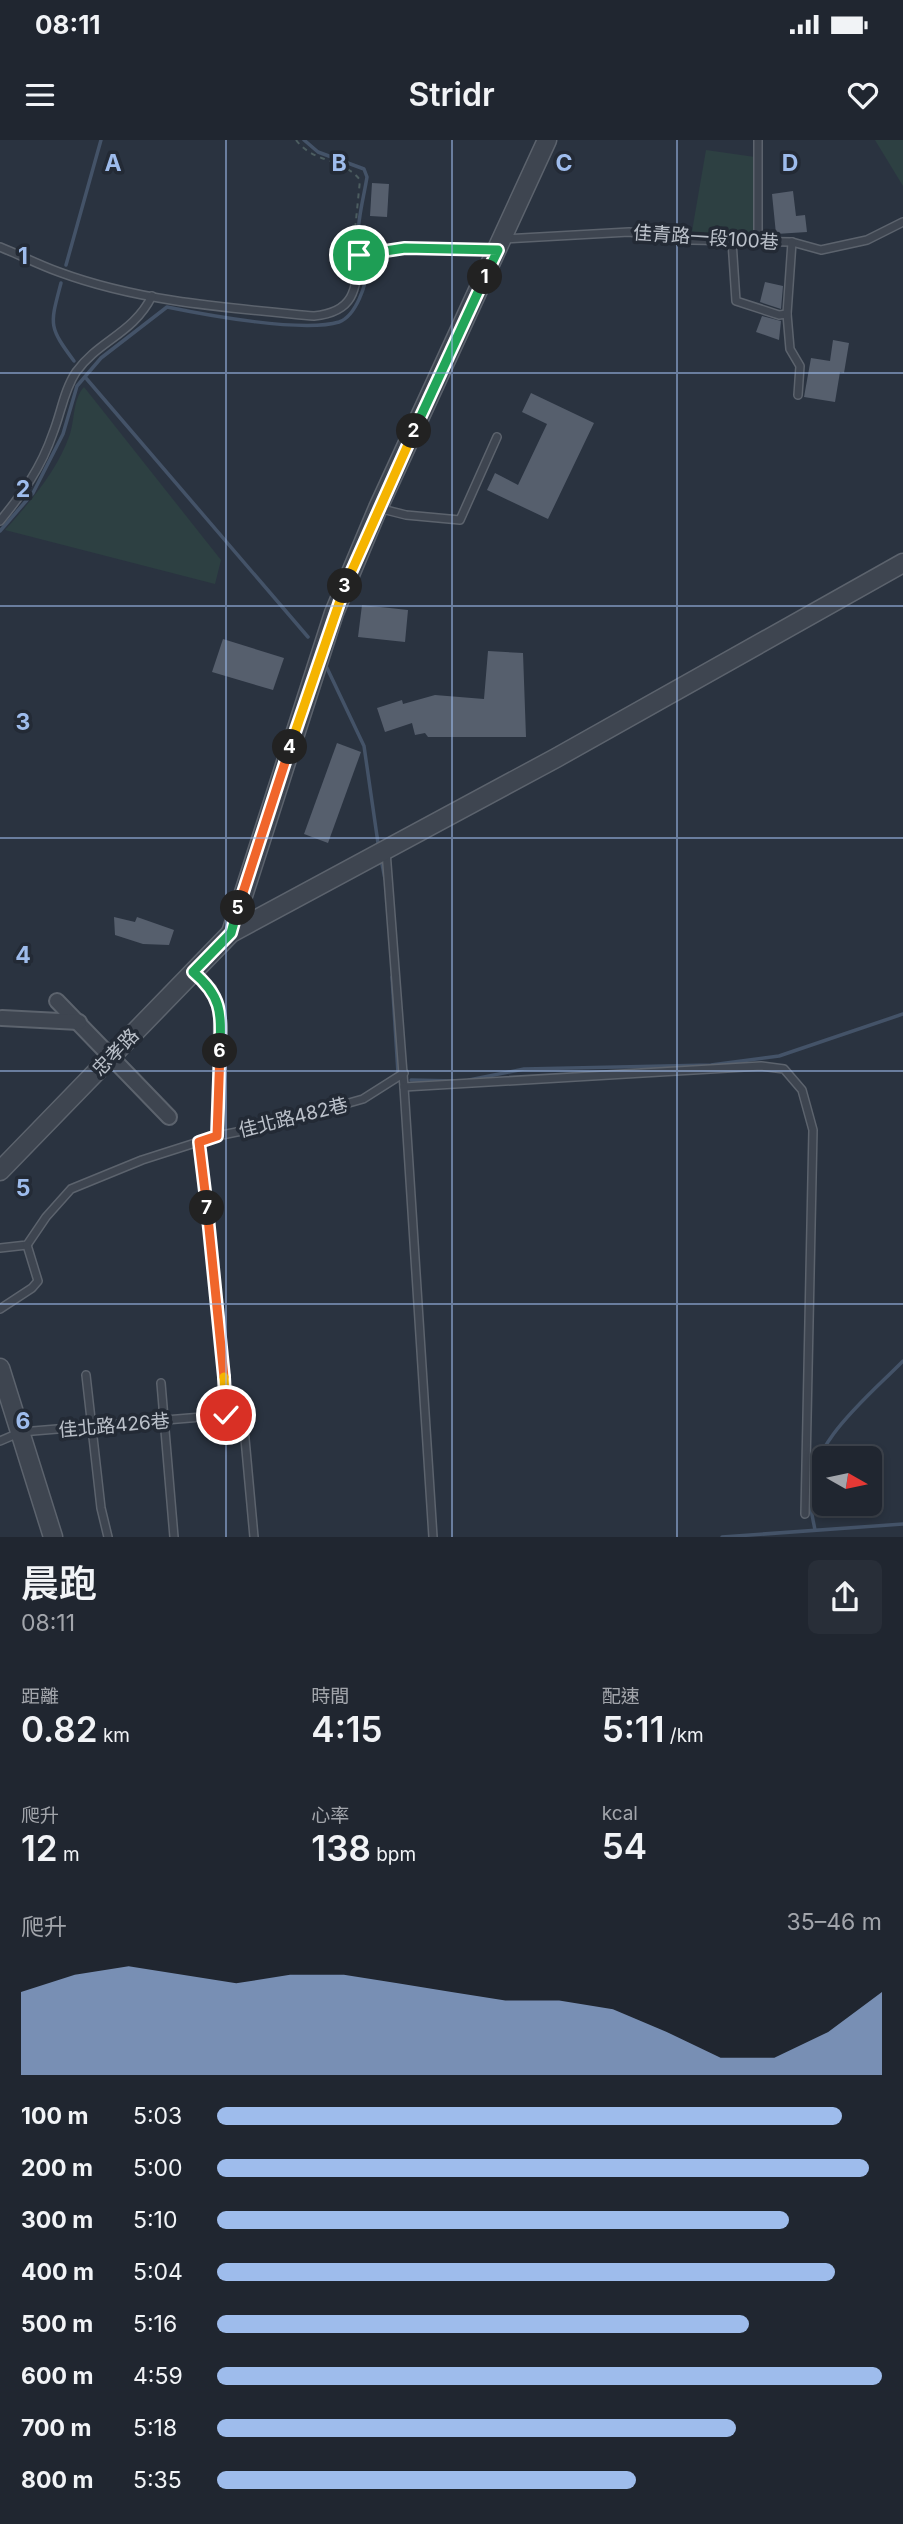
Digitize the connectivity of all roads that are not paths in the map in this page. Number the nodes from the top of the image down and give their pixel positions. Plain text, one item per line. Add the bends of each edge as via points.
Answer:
1 (547, 140) edge
2 (758, 140) edge
3 (903, 222) edge
4 (758, 240) junction
5 (732, 241) junction
6 (792, 242) junction
7 (500, 244) junction
8 (0, 247) edge
9 (152, 296) junction
10 (787, 314) junction
11 (798, 395) dead end
12 (497, 437) dead end
13 (378, 508) junction
14 (0, 521) edge
15 (903, 563) edge
16 (386, 850) junction
17 (231, 933) junction
18 (193, 972) junction
19 (57, 1001) dead end
20 (2, 1018) dead end
21 (79, 1022) junction
22 (112, 1056) junction
23 (404, 1073) junction
24 (404, 1087) junction
25 (169, 1117) dead end
26 (217, 1136) junction
27 (199, 1142) junction
28 (0, 1171) edge
29 (27, 1245) junction
30 (0, 1248) edge
31 (0, 1309) edge
32 (0, 1368) edge
33 (86, 1375) dead end
34 (161, 1384) dead end
35 (226, 1415) junction
36 (163, 1421) junction
37 (92, 1428) junction
38 (21, 1433) junction
39 (0, 1441) edge
40 (805, 1514) dead end
41 (53, 1537) edge
42 (108, 1537) edge
43 (174, 1537) edge
44 (254, 1537) edge
45 (433, 1537) edge

1 - 7 street
2 - 4 lane
3 - 6 lane, 佳青路一段100巷 via 866,240 821,250
4 - 5 lane, 佳青路一段100巷
4 - 6 lane, 佳青路一段100巷
5 - 7 lane, 佳青路一段100巷 via 629,232
5 - 10 lane via 736,301 779,316
6 - 10 lane
7 - 9 lane, 佳青路一段100巷 via 359,255 354,292 345,308 330,315 212,306
7 - 13 street
8 - 9 lane via 61,273
9 - 14 lane via 142,315 75,374 35,476
10 - 11 lane via 790,349 800,366
12 - 13 lane via 460,520
13 - 17 street via 334,613
15 - 16 street
16 - 17 street
16 - 23 lane
17 - 18 street, 忠孝路
18 - 22 street, 忠孝路
18 - 26 lane via 212,988 218,1005
19 - 21 street
20 - 21 street
21 - 22 street
22 - 25 street
22 - 28 street, 忠孝路
23 - 24 lane
23 - 26 lane, 佳北路482巷 via 363,1099
24 - 40 lane via 721,1068 783,1069 802,1090 813,1129
24 - 45 lane
26 - 27 lane, 佳北路482巷
27 - 29 lane, 佳北路482巷 via 71,1189
27 - 35 lane via 222,1338
29 - 30 lane
29 - 31 lane via 38,1281
32 - 38 street
33 - 37 lane
34 - 36 lane
35 - 36 lane, 佳北路426巷
35 - 44 lane via 243,1417
36 - 37 lane, 佳北路426巷
36 - 43 lane
37 - 38 lane, 佳北路426巷
37 - 42 lane
38 - 39 lane, 佳北路426巷
38 - 41 street

